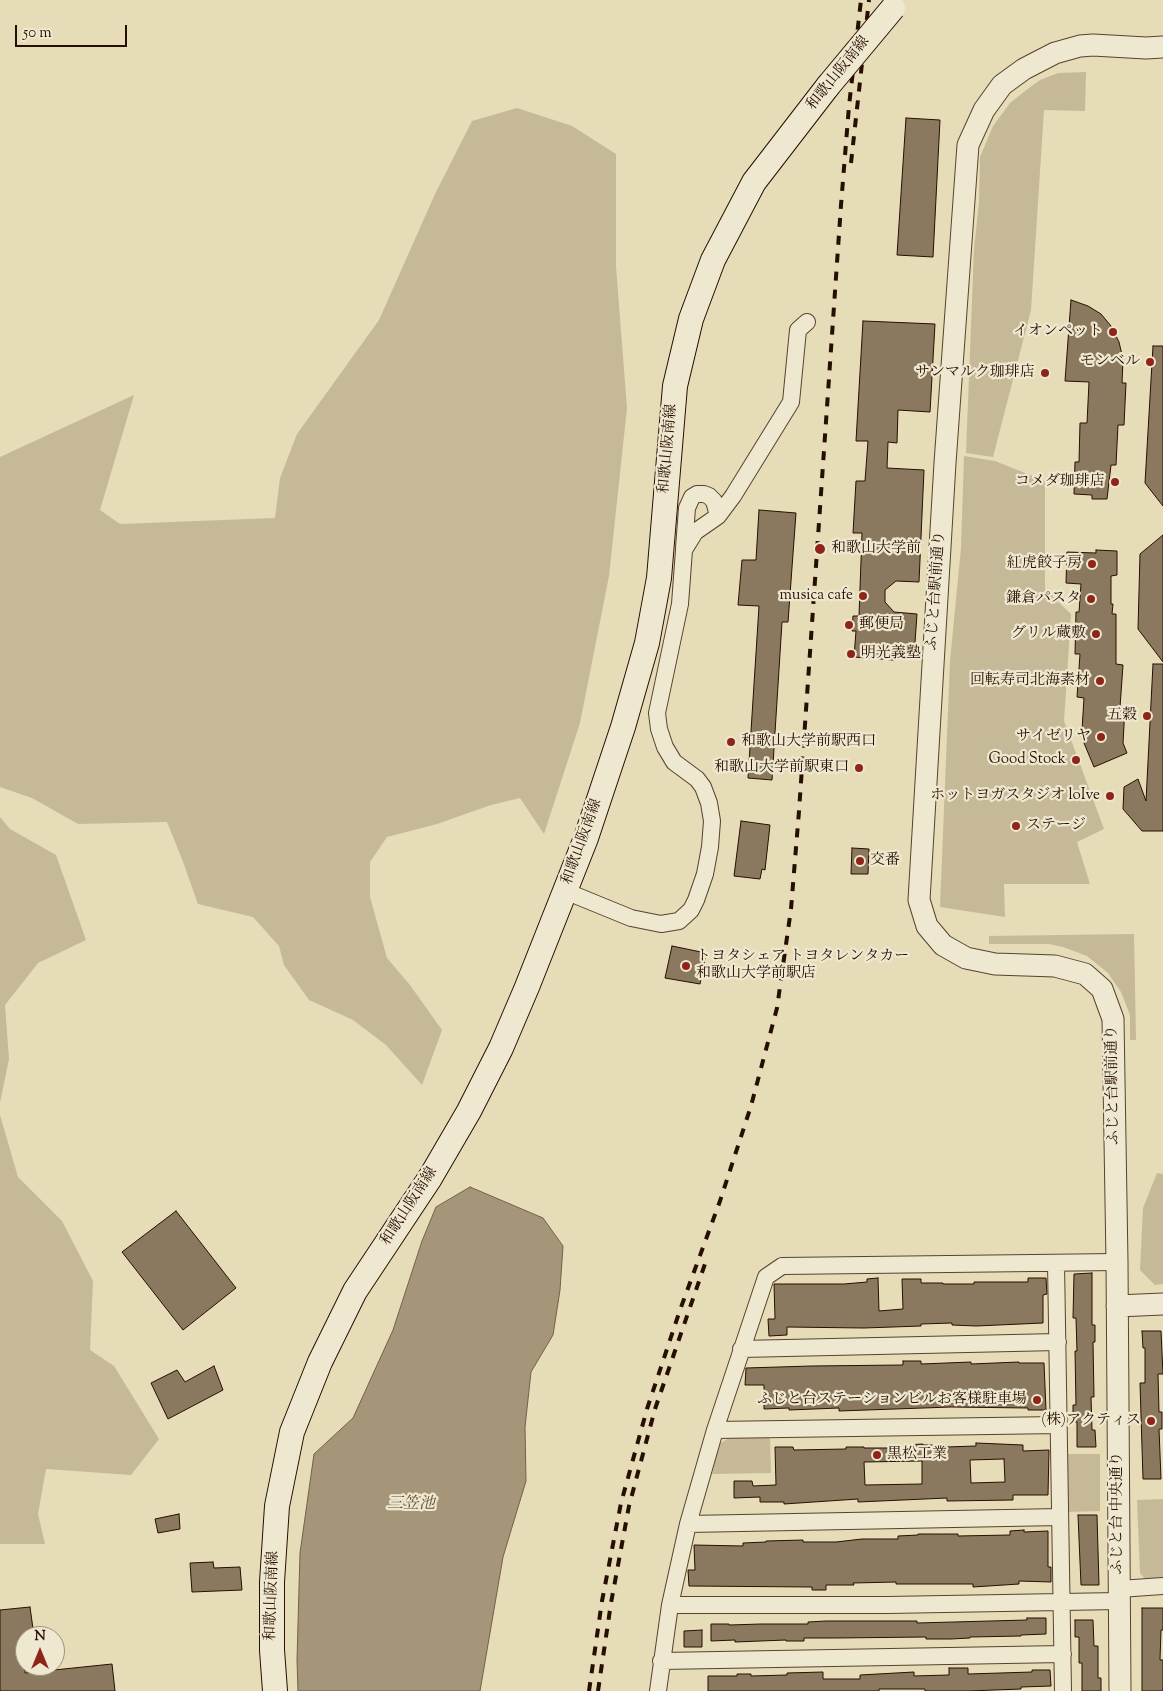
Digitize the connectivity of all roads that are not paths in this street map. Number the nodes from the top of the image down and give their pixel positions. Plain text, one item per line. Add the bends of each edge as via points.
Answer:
1 (896, 4) edge
2 (1163, 47) edge
3 (807, 322) dead end
4 (718, 516) junction
5 (684, 550) junction
6 (565, 891) junction
7 (1117, 1262) junction
8 (1056, 1263) junction
9 (1163, 1304) edge
10 (1117, 1306) junction
11 (1058, 1342) junction
12 (741, 1349) junction
13 (1059, 1425) junction
14 (715, 1430) junction
15 (1060, 1517) junction
16 (688, 1524) junction
17 (1163, 1586) edge
18 (1119, 1595) junction
19 (1062, 1602) junction
20 (670, 1605) junction
21 (1062, 1654) junction
22 (661, 1661) junction
23 (275, 1691) edge
24 (658, 1691) edge
25 (1064, 1691) edge
26 (1120, 1691) edge

1 - 6 main road, 和歌山阪南線, bridge via 754,182 713,260 691,319 675,386 658,578 647,643 623,727
2 - 7 street, ふじと台駅前通り via 1080,46 1055,53 1024,68 1002,85 984,110 968,145 918,900 927,926 943,945 966,958 995,964 1055,966 1086,974 1102,989 1113,1018
3 - 4 street via 798,330 791,402
4 - 5 street via 695,532
4 - 5 street via 714,501 709,496 697,494 692,497 687,508
5 - 6 street via 680,604 657,713 665,747 674,762 697,779 709,802 712,821 710,847 696,900 691,910 678,921 661,924 631,918
6 - 23 main road, 和歌山阪南線 via 501,1048 470,1111 355,1291 320,1362 292,1432 277,1506 272,1582
7 - 8 street
7 - 10 street, ふじと台駅前通り
8 - 11 street
8 - 12 street via 782,1266 766,1277
9 - 10 street
10 - 18 street, ふじと台 中央通り
11 - 12 street
11 - 13 street
12 - 14 street
13 - 14 street
13 - 15 street
14 - 16 street
15 - 16 street
15 - 19 street
16 - 20 street
17 - 18 street
18 - 19 street
18 - 26 street, ふじと台 中央通り
19 - 20 street
19 - 21 street
20 - 22 street
21 - 22 street
21 - 25 street
22 - 24 street

